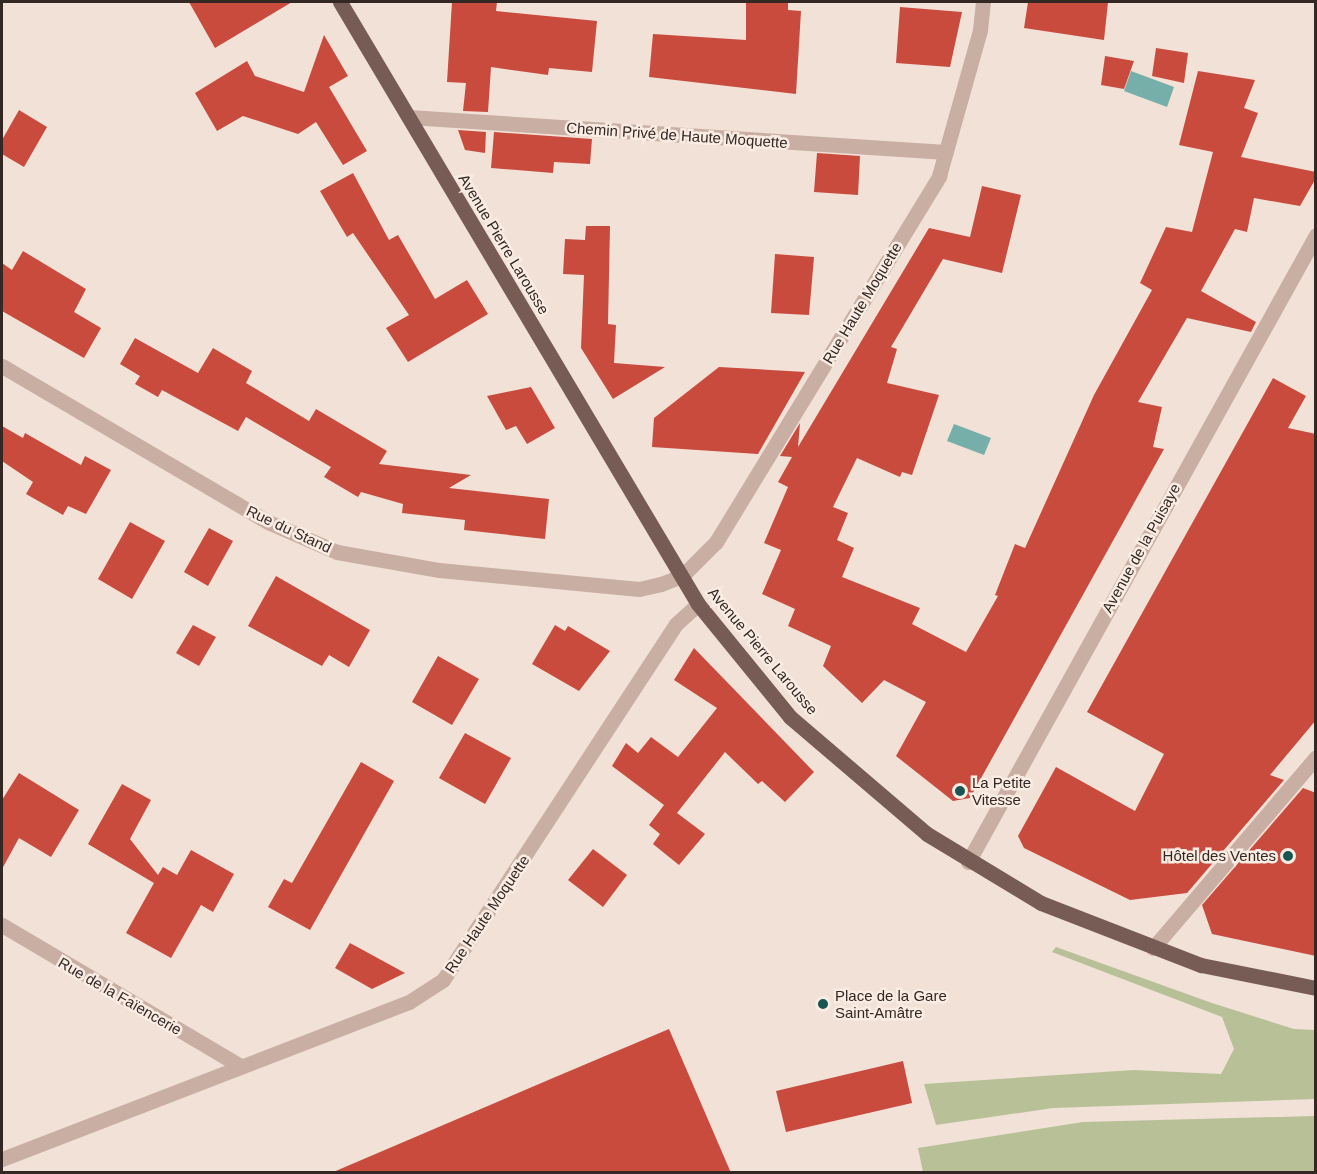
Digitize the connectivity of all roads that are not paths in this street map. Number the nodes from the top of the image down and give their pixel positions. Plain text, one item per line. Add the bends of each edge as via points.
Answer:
1 (340, 2) edge
2 (983, 2) edge
3 (409, 117) junction
4 (946, 152) junction
5 (1316, 235) edge
6 (2, 366) edge
7 (682, 576) junction
8 (698, 604) junction
9 (1316, 758) edge
10 (968, 862) junction
11 (2, 925) edge
12 (1153, 948) junction
13 (1316, 988) edge
14 (240, 1066) junction
15 (2, 1159) edge

1 - 3 main road, Avenue Pierre Larousse
2 - 4 street, Rue Haute Moquette via 980,30
3 - 4 street, Chemin Privé de Haute Moquette
3 - 7 main road, Avenue Pierre Larousse
4 - 7 street, Rue Haute Moquette via 939,176 716,542
5 - 10 street, Avenue de la Puisaye
6 - 7 street, Rue du Stand via 268,522 337,552 439,570 639,589
7 - 8 main road, Avenue Pierre Larousse
8 - 10 main road, Avenue Pierre Larousse via 790,717
8 - 14 street, Rue Haute Moquette via 676,624 443,980 409,1002
9 - 12 street
10 - 12 main road, Avenue Pierre Larousse via 1041,903
11 - 14 street, Rue de la Faïencerie
12 - 13 main road, Avenue Pierre Larousse via 1201,965
14 - 15 street, Rue Haute Moquette

